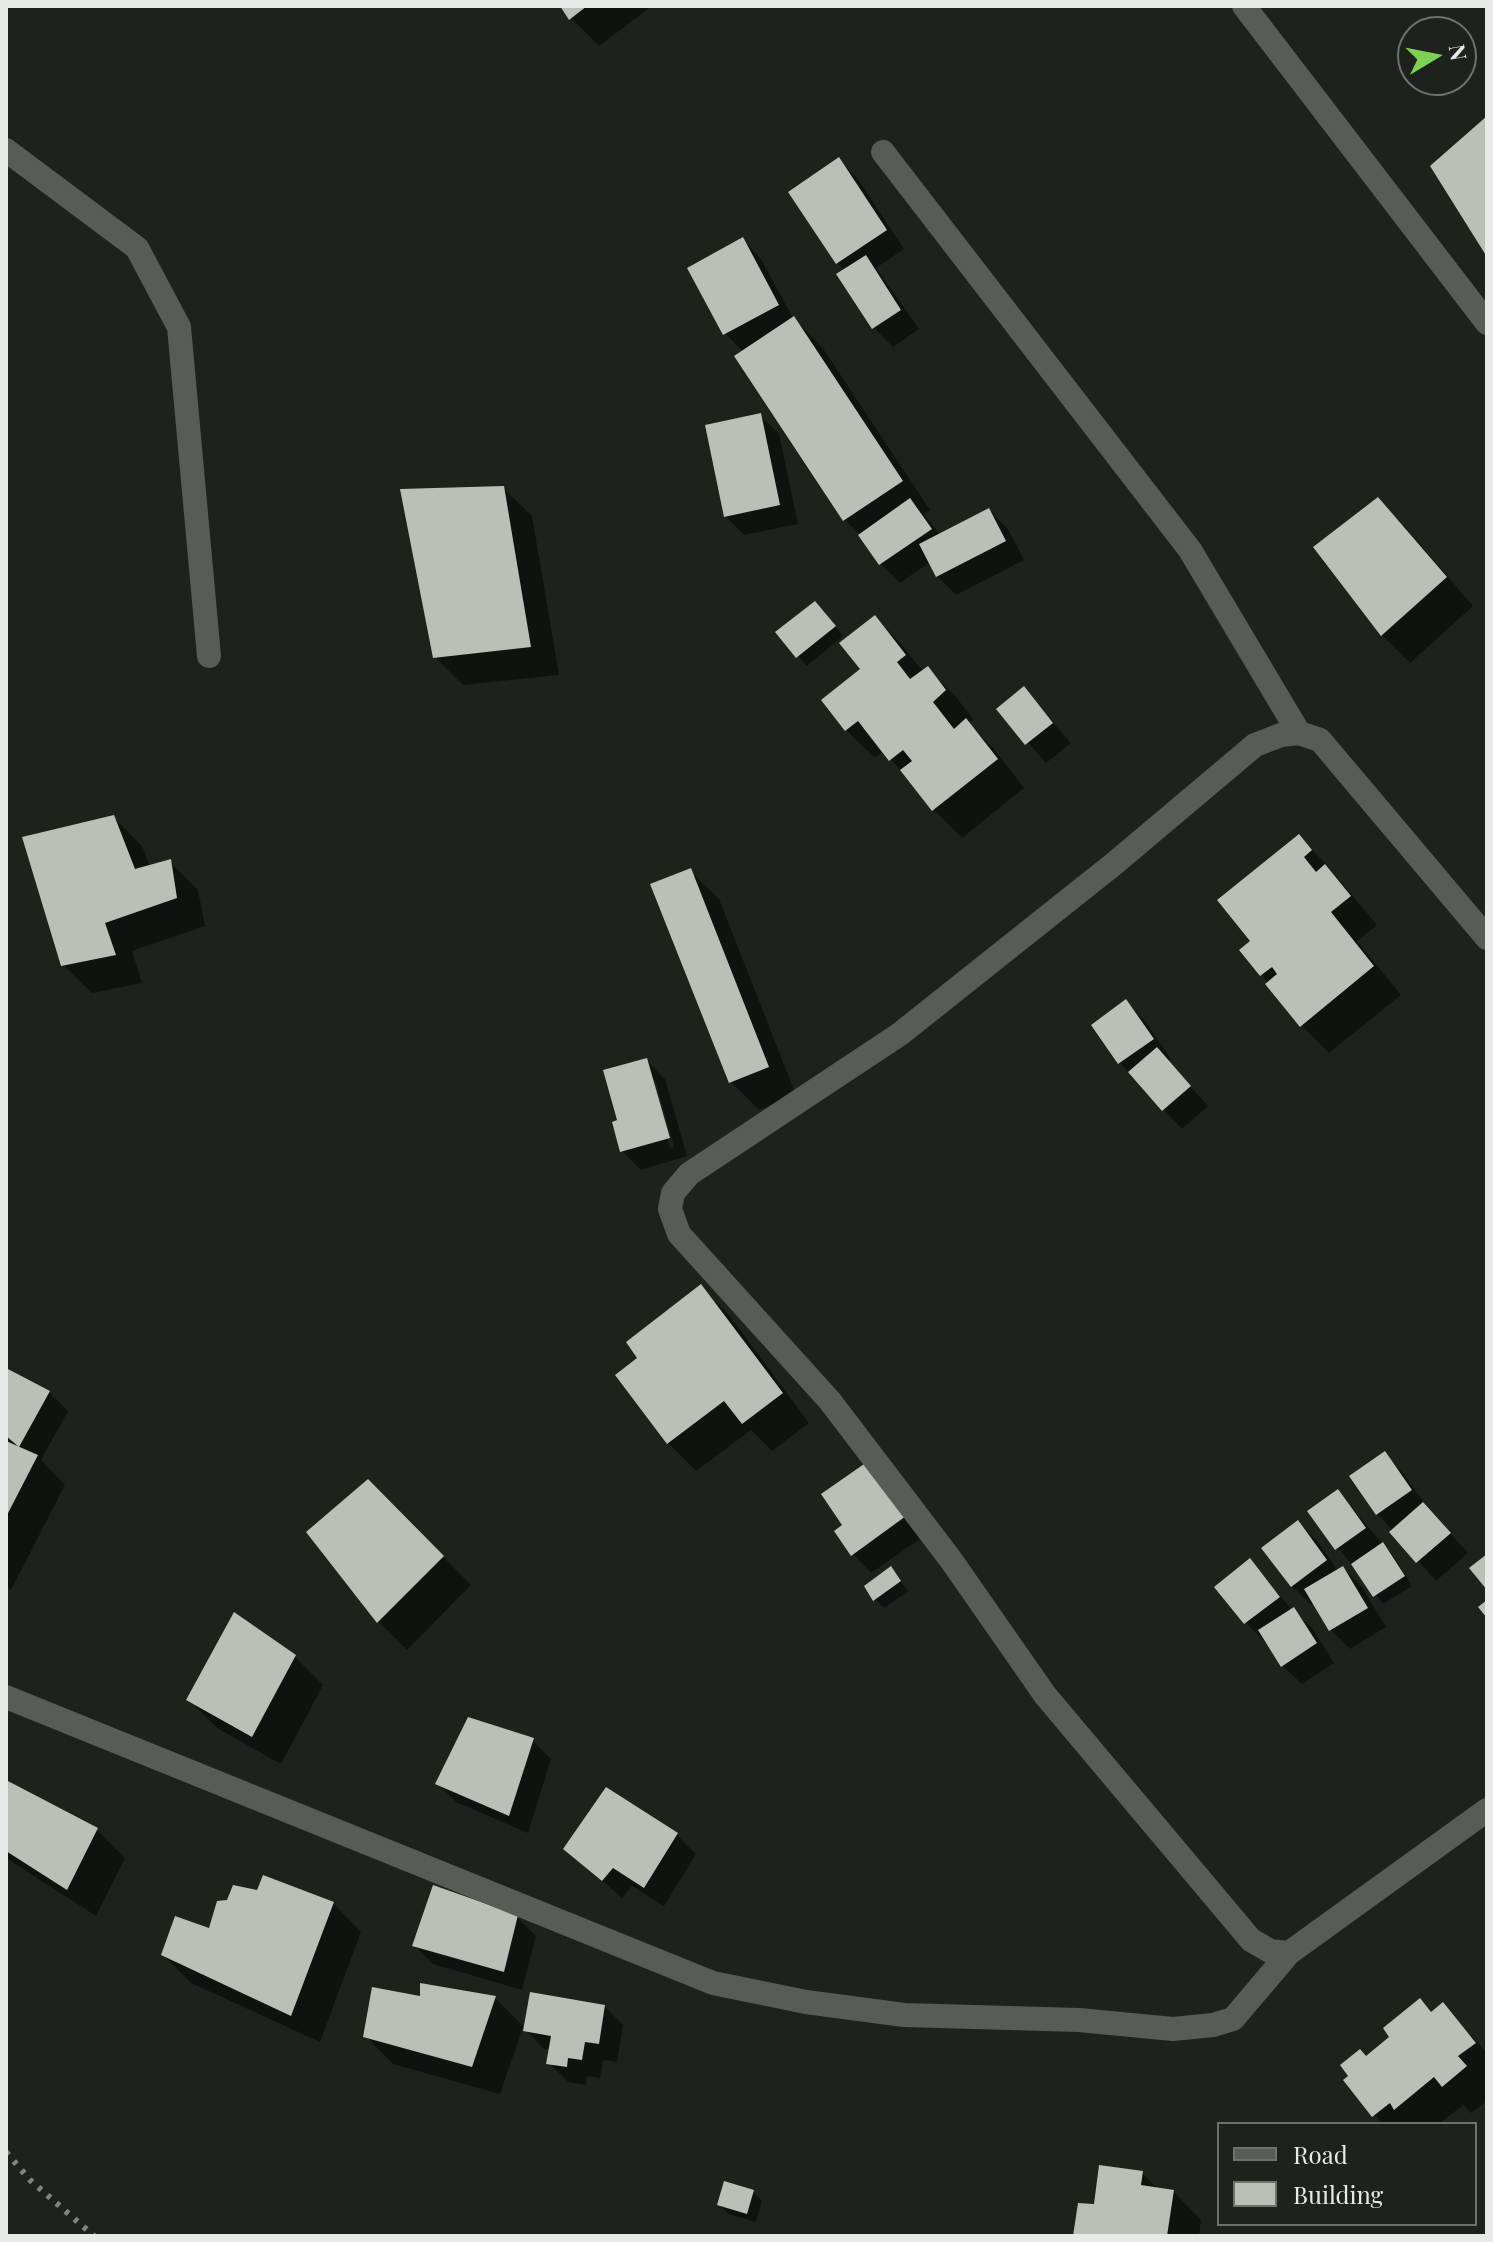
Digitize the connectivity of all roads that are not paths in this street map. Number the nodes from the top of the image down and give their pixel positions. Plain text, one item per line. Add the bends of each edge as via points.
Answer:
1 (1244, 6) edge
2 (6, 150) edge
3 (883, 152) dead end
4 (1487, 323) edge
5 (209, 656) dead end
6 (1299, 733) junction
7 (1487, 938) edge
8 (6, 1697) edge
9 (1487, 1810) edge
10 (1289, 1953) junction

1 - 4 street
2 - 5 street via 137,248 179,327
3 - 6 street via 1190,550
6 - 7 street via 1320,740
6 - 10 street via 1255,745 900,1034 689,1174 673,1193 670,1209 679,1234 830,1401 1045,1695 1251,1940 1270,1951
8 - 10 street via 713,1983 806,2002 904,2015 1079,2020 1173,2029 1233,2019
9 - 10 street

